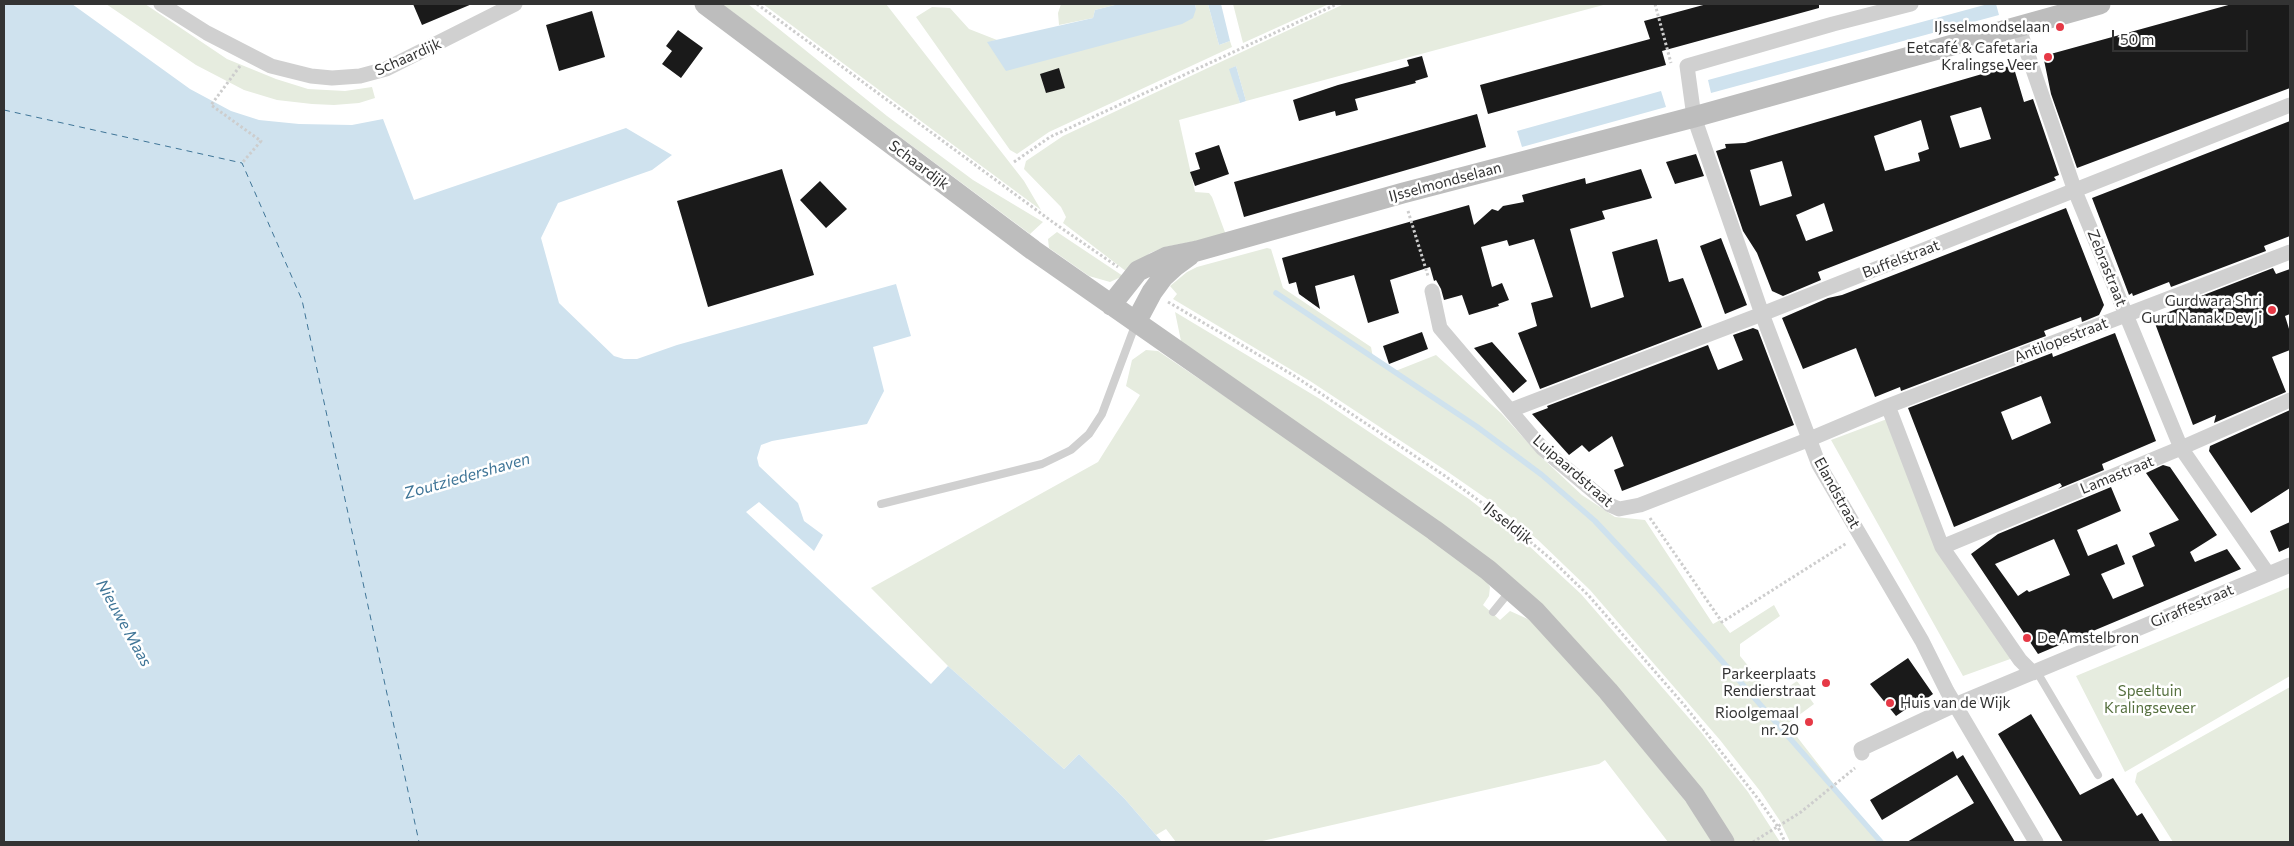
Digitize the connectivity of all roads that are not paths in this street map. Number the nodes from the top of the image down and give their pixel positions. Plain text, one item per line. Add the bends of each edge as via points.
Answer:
1 (161, 4) edge
2 (515, 4) edge
3 (705, 4) edge
4 (1911, 4) edge
5 (2100, 4) edge
6 (2018, 26) junction
7 (2290, 105) edge
8 (1694, 117) junction
9 (2075, 191) junction
10 (1197, 251) junction
11 (2290, 252) edge
12 (1432, 291) road end
13 (1111, 305) junction
14 (1762, 314) junction
15 (2126, 315) junction
16 (1136, 322) junction
17 (2290, 400) edge
18 (1888, 406) junction
19 (1510, 410) junction
20 (1810, 438) junction
21 (2181, 448) junction
22 (881, 504) dead end
23 (1942, 546) junction
24 (2290, 565) edge
25 (2268, 574) junction
26 (1511, 589) junction
27 (1492, 612) dead end
28 (2035, 672) junction
29 (1955, 704) junction
30 (1862, 752) dead end
31 (2098, 775) dead end
32 (1724, 842) edge
33 (2036, 842) edge

1 - 2 street, Schaardijk via 248,56 271,66 311,76 360,76 400,63
3 - 13 street, Schaardijk
4 - 8 street via 1687,66
5 - 6 street, IJsselmondselaan
6 - 8 street, IJsselmondselaan
6 - 9 street, Zebrastraat
7 - 9 street, Buffelstraat
8 - 10 street, IJsselmondselaan
8 - 14 street, Elandstraat
9 - 14 street, Buffelstraat
9 - 15 street, Zebrastraat
10 - 13 street, IJsselmondselaan via 1145,266 1132,277
10 - 16 street, IJsselmondselaan via 1175,266 1152,292
11 - 15 street, Antilopestraat
12 - 19 street, Luipaardstraat via 1440,328
13 - 16 street, Schaardijk
14 - 19 street, Buffelstraat
14 - 20 street, Elandstraat
15 - 18 street, Antilopestraat
15 - 21 street, Zebrastraat
16 - 22 lane via 1102,414 1089,434 1071,450 1042,464
16 - 26 street via 1426,524
17 - 21 street, Lamastraat
18 - 20 street, Antilopestraat
18 - 23 street
19 - 20 street, Luipaardstraat via 1542,448 1619,509 1640,505
20 - 29 street, Elandstraat via 1819,465 1922,640
21 - 23 street, Lamastraat
21 - 25 street, Zebrastraat
23 - 28 street via 2020,660
24 - 25 street, Giraffestraat
25 - 28 street, Giraffestraat
26 - 27 lane
26 - 32 street via 1556,634 1658,750 1694,795
28 - 29 street, Giraffestraat
28 - 31 lane
29 - 30 street, Giraffestraat
29 - 33 street, Elandstraat

